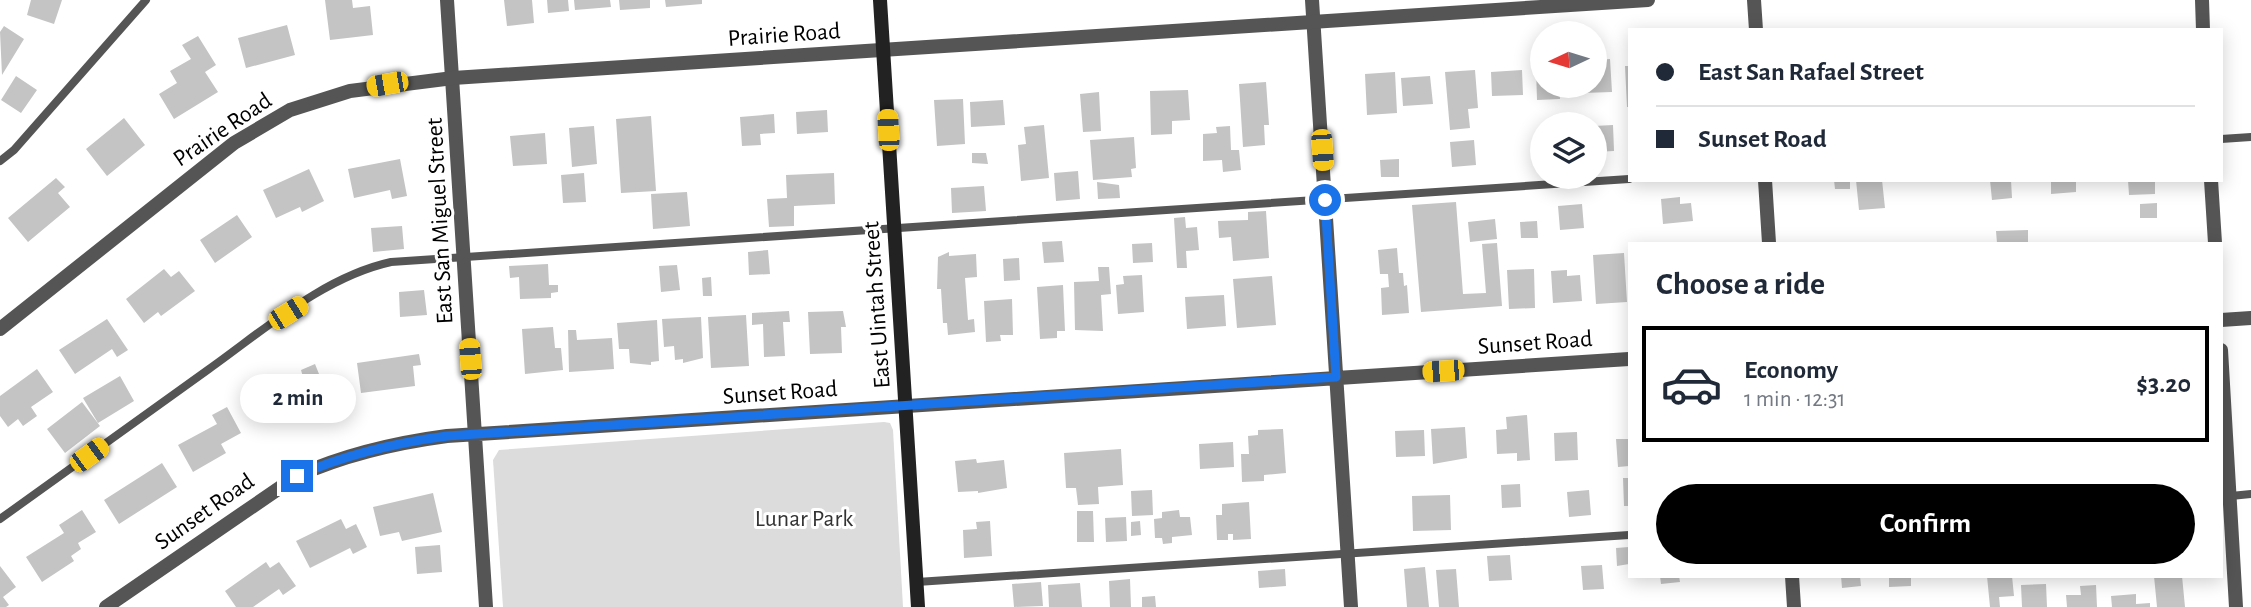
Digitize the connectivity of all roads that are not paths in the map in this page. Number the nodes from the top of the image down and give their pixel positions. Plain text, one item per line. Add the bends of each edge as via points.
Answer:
1 (146, 0) edge
2 (447, 0) edge
3 (880, 0) edge
4 (1312, 0) edge
5 (1648, 0) edge
6 (1754, 0) edge
7 (2202, 0) edge
8 (1313, 22) junction
9 (1756, 28) edge
10 (2203, 28) edge
11 (883, 50) junction
12 (453, 78) junction
13 (2251, 137) edge
14 (2223, 139) edge
15 (0, 161) edge
16 (1628, 179) edge
17 (1765, 182) edge
18 (2211, 182) edge
19 (1325, 200) junction
20 (894, 229) junction
21 (1769, 242) edge
22 (2215, 242) edge
23 (464, 257) junction
24 (2251, 318) edge
25 (2223, 320) edge
26 (0, 329) edge
27 (1628, 359) edge
28 (1336, 377) junction
29 (905, 406) junction
30 (2223, 423) edge
31 (475, 436) junction
32 (2251, 494) edge
33 (2225, 496) edge
34 (0, 519) edge
35 (1628, 536) edge
36 (1348, 553) junction
37 (1792, 578) edge
38 (917, 582) junction
39 (106, 607) edge
40 (486, 607) edge
41 (918, 607) edge
42 (1352, 607) edge
43 (1794, 607) edge
44 (2236, 607) edge

1 - 15 lane
2 - 12 street, East San Miguel Street
3 - 11 main road, East Uintah Street
4 - 8 street
5 - 8 street, Prairie Road
6 - 9 street
7 - 10 street
8 - 11 street, Prairie Road
8 - 19 street
11 - 12 street, Prairie Road
11 - 20 main road, East Uintah Street
12 - 23 street, East San Miguel Street
12 - 26 street, Prairie Road via 350,91 290,110 234,143
13 - 14 lane
16 - 19 lane
17 - 21 street
18 - 22 street
19 - 20 lane
19 - 28 street
20 - 23 lane
20 - 29 main road, East Uintah Street
23 - 31 street, East San Miguel Street
23 - 34 lane via 391,262 342,279
24 - 25 street
27 - 28 street, Sunset Road
28 - 29 street, Sunset Road
28 - 36 street
29 - 31 street, Sunset Road
29 - 38 main road, East Uintah Street
30 - 33 street
31 - 39 street, Sunset Road via 392,443 325,463 297,476
31 - 40 street, East San Miguel Street
32 - 33 lane
33 - 44 street
35 - 36 lane
36 - 38 lane
36 - 42 street
37 - 43 street
38 - 41 main road, East Uintah Street

